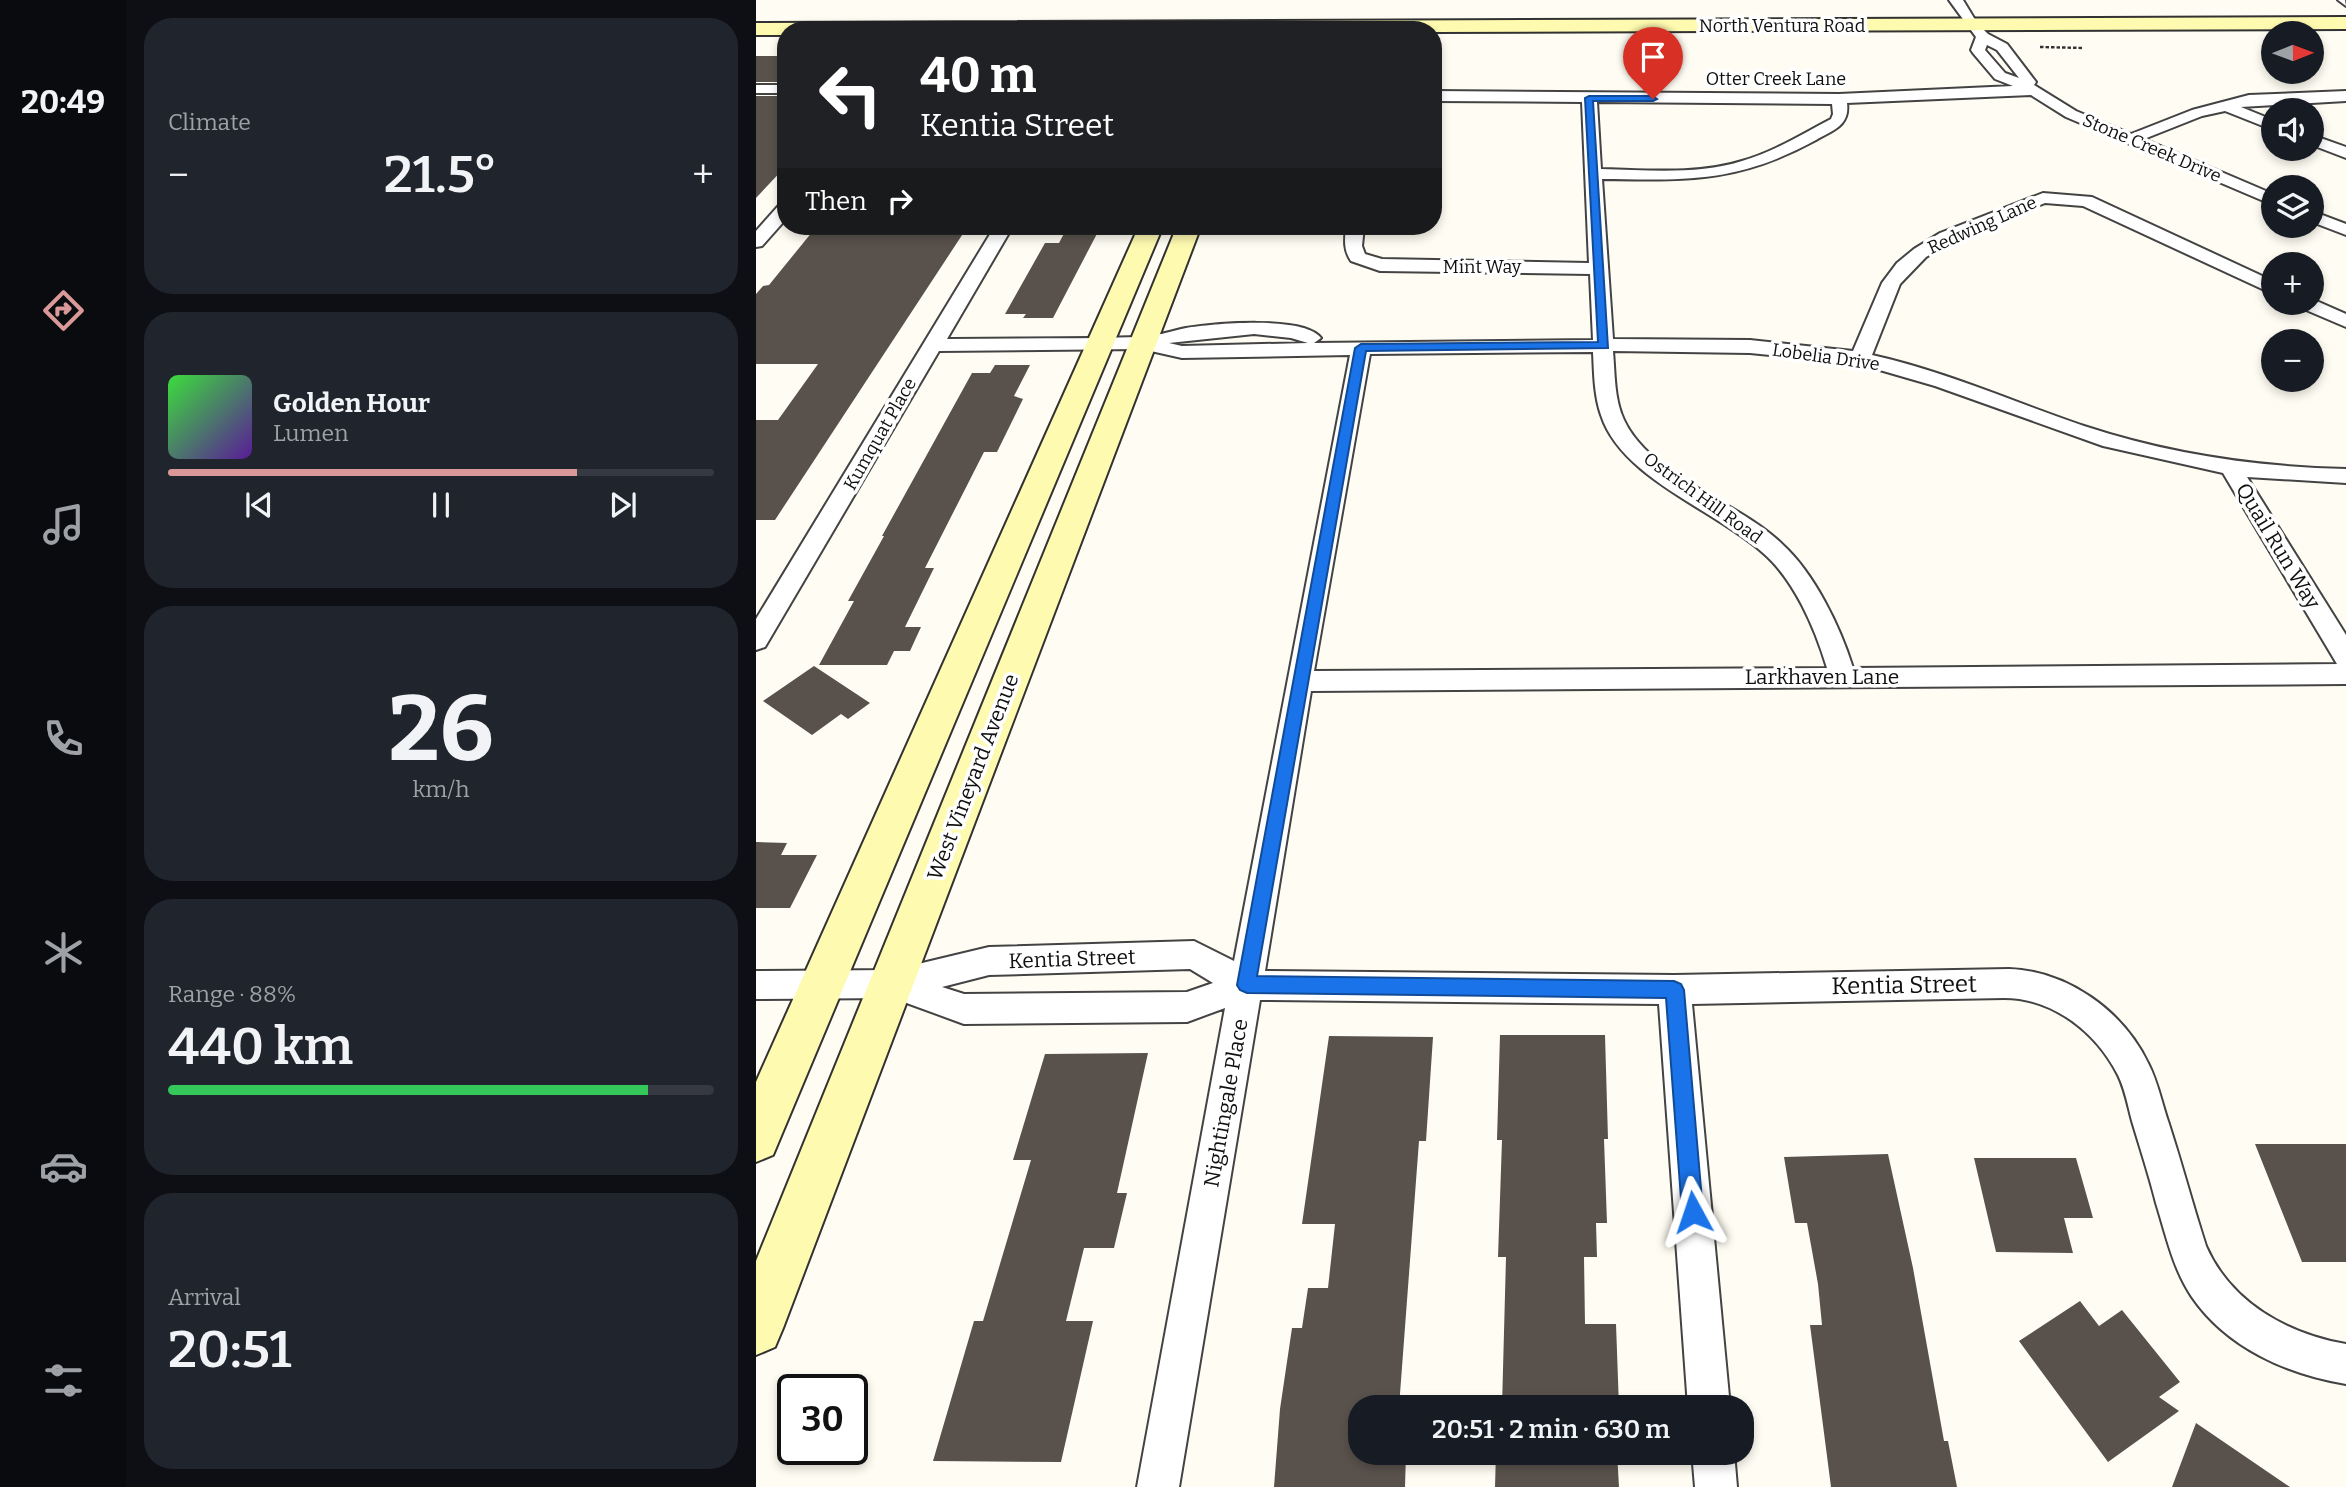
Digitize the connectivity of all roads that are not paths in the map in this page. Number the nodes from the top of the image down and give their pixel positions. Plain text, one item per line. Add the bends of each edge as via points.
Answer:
1 (1956, 0) edge
2 (2341, 0) edge
3 (2346, 4) edge
4 (1248, 8) dead end
5 (1278, 8) dead end
6 (1242, 21) edge
7 (1272, 21) edge
8 (2346, 23) edge
9 (756, 29) edge
10 (777, 29) edge
11 (1442, 29) edge
12 (1978, 31) junction
13 (2261, 35) edge
14 (2324, 35) edge
15 (2346, 35) edge
16 (1442, 40) edge
17 (756, 41) edge
18 (777, 41) edge
19 (756, 89) edge
20 (777, 89) edge
21 (2034, 90) junction
22 (1442, 96) edge
23 (2346, 96) edge
24 (1589, 98) junction
25 (1839, 99) junction
26 (2224, 105) junction
27 (2261, 120) edge
28 (2129, 140) junction
29 (2324, 145) edge
30 (2346, 153) edge
31 (1594, 174) junction
32 (2261, 195) edge
33 (777, 218) edge
34 (2324, 221) edge
35 (2346, 230) edge
36 (999, 235) edge
37 (1148, 235) edge
38 (1185, 235) edge
39 (1354, 235) edge
40 (756, 242) edge
41 (1600, 269) junction
42 (2261, 282) edge
43 (2324, 311) edge
44 (2346, 321) edge
45 (1100, 343) junction
46 (1142, 343) junction
47 (932, 345) junction
48 (1604, 345) junction
49 (1346, 348) junction
50 (1860, 358) junction
51 (2232, 470) junction
52 (2346, 476) edge
53 (756, 641) edge
54 (2346, 657) edge
55 (2346, 674) edge
56 (1842, 676) junction
57 (1299, 681) junction
58 (822, 984) junction
59 (892, 984) junction
60 (756, 985) edge
61 (1247, 985) junction
62 (1674, 990) junction
63 (756, 1138) edge
64 (756, 1328) edge
65 (2346, 1364) edge
66 (1708, 1395) edge
67 (1714, 1465) edge
68 (1158, 1487) edge
69 (1716, 1487) edge

1 - 12 street
2 - 3 lane
4 - 6 main road
5 - 7 main road
8 - 12 main road, North Ventura Road
9 - 10 main road, North Ventura Road
11 - 12 main road, North Ventura Road
12 - 13 main road, North Ventura Road
12 - 16 main road, North Ventura Road
12 - 21 street, Stone Creek Drive via 1978,50 2000,76
14 - 15 main road
17 - 18 main road
19 - 20 street
21 - 25 street, Otter Creek Lane
21 - 28 street, Stone Creek Drive via 2071,114
22 - 24 street, Otter Creek Lane
23 - 26 street
24 - 25 street, Otter Creek Lane
24 - 31 street, Ostrich Hill Road
25 - 31 street via 1842,114 1837,122 1753,163 1689,174
26 - 27 street
26 - 28 street
28 - 32 street, Stone Creek Drive
29 - 30 street
31 - 41 street, Ostrich Hill Road
33 - 40 street
34 - 35 street
36 - 47 street, Kumquat Place
37 - 45 main road
38 - 46 main road, West Vineyard Avenue
39 - 41 street, Mint Way via 1353,246 1363,261 1407,267
41 - 48 street, Ostrich Hill Road
42 - 50 street, Redwing Lane via 2086,201 2043,198 1946,237 1920,253 1891,283
43 - 44 street
45 - 46 street, Lobelia Drive
45 - 47 street, Lobelia Drive
45 - 58 main road
46 - 49 street, Lobelia Drive via 1182,352
46 - 59 main road, West Vineyard Avenue
47 - 53 street, Kumquat Place
48 - 49 street, Lobelia Drive
48 - 50 street, Lobelia Drive via 1771,348
48 - 56 street, Ostrich Hill Road via 1609,408 1630,445 1761,539 1790,566 1835,649
49 - 57 street, Nightingale Place
50 - 51 street, Lobelia Drive via 2115,443
51 - 52 street, Lobelia Drive
51 - 54 street, Quail Run Way
55 - 56 street, Larkhaven Lane
56 - 57 street, Larkhaven Lane
57 - 61 street, Nightingale Place
58 - 59 street, Kentia Street
58 - 60 street, Kentia Street
58 - 63 main road
59 - 61 street, Kentia Street via 964,1009 1187,1007
59 - 61 street, Kentia Street via 989,961 1194,955
59 - 64 main road, West Vineyard Avenue
61 - 62 street, Kentia Street
61 - 68 street, Nightingale Place
62 - 65 street, Kentia Street via 2020,984 2077,1005 2098,1021 2135,1072 2193,1262 2219,1299 2254,1331 2285,1349 2317,1361
62 - 66 street
67 - 69 street

